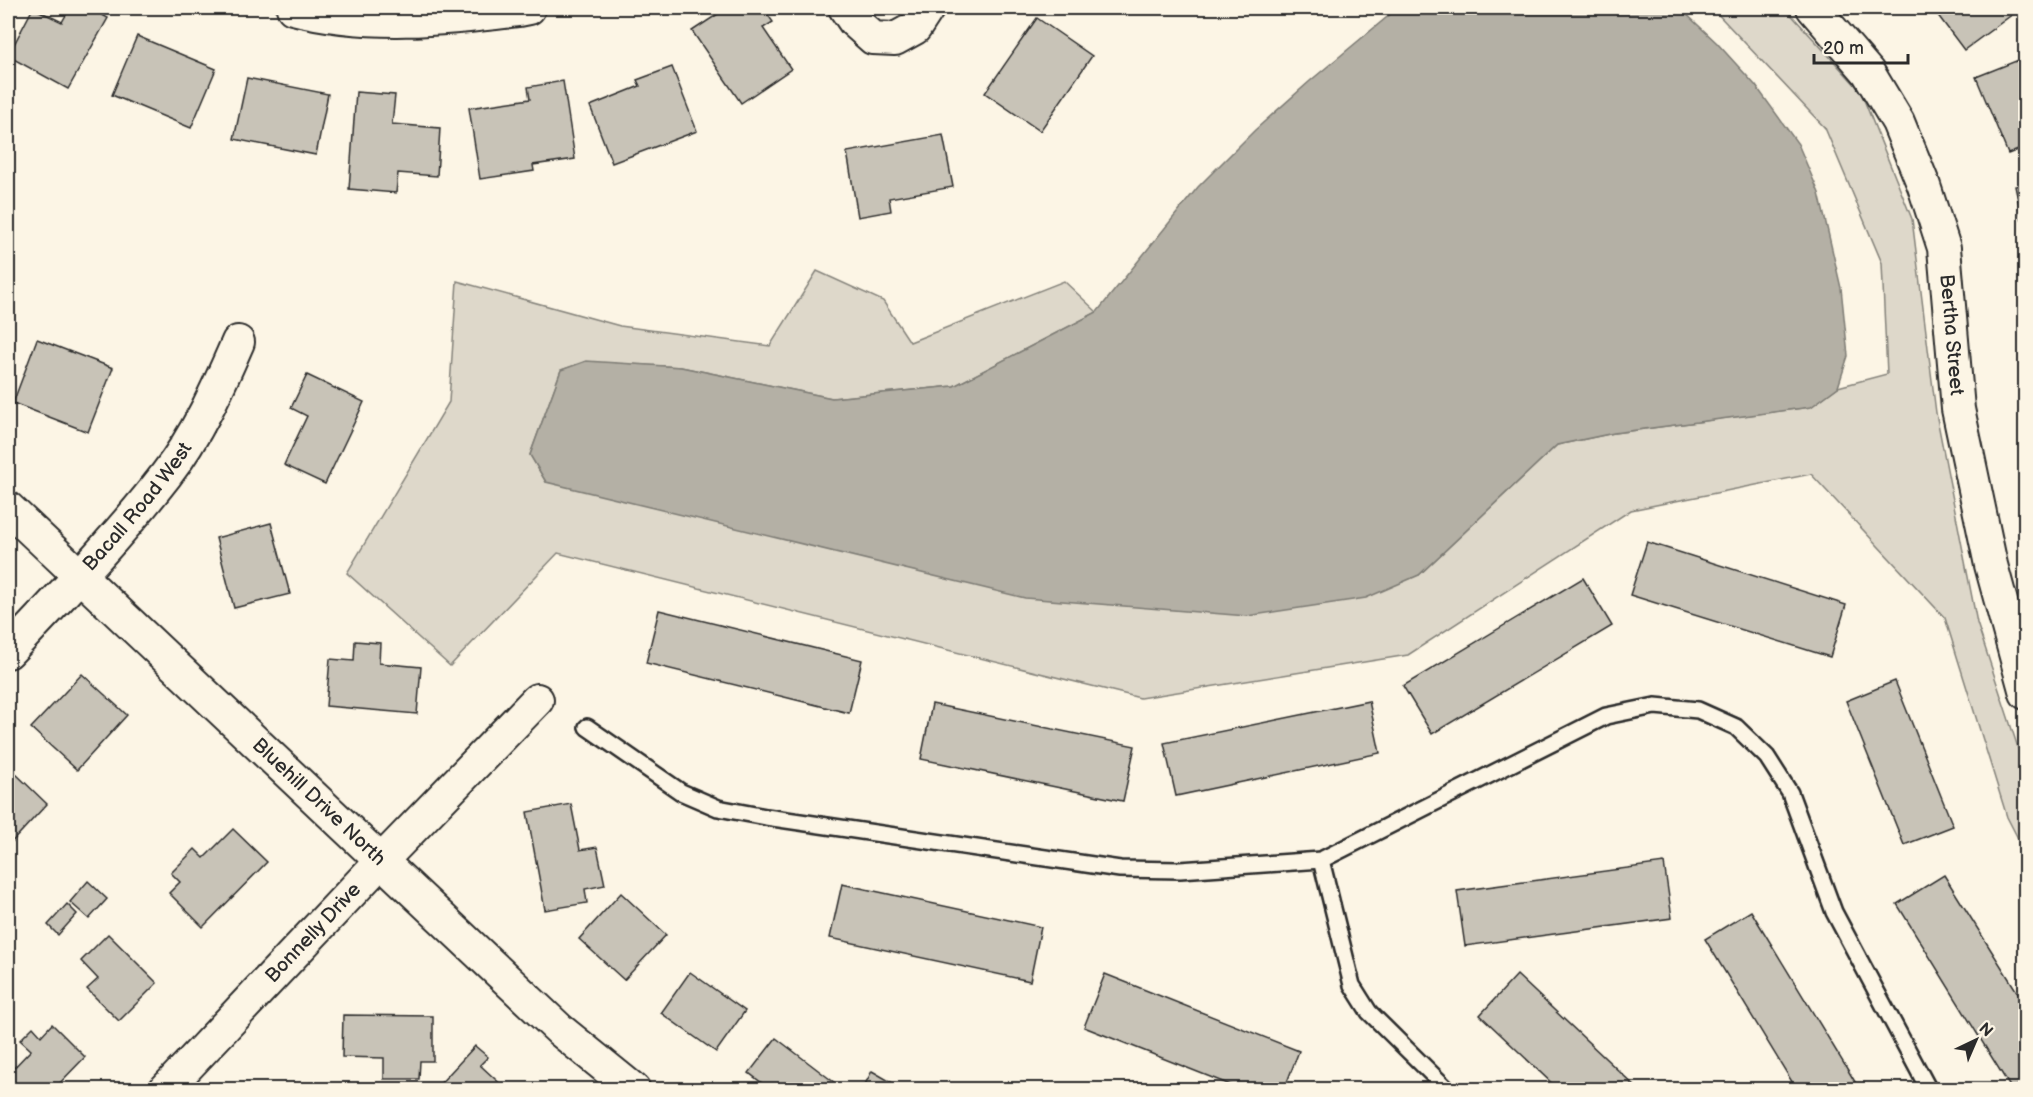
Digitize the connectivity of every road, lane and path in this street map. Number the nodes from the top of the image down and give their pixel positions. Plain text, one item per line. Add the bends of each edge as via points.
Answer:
1 (293, 8) edge
2 (529, 8) edge
3 (845, 8) edge
4 (928, 8) edge
5 (1813, 8) edge
6 (238, 342) dead end
7 (8, 508) edge
8 (80, 576) junction
9 (8, 652) edge
10 (2025, 693) edge
11 (537, 700) dead end
12 (587, 727) dead end
13 (1321, 860) junction
14 (381, 861) junction
15 (165, 1089) edge
16 (634, 1089) edge
17 (1448, 1089) edge
18 (1929, 1089) edge

1 - 2 street via 382,21 451,19
3 - 4 street via 873,38 895,39 915,28
5 - 10 street, Bertha Street via 1868,72 1898,122 1944,248 1958,409 1990,565
6 - 8 street, Bacall Road West via 210,405 167,473
7 - 8 street, Bluehill Drive North
8 - 9 street, Bacall Road West
8 - 14 street, Bluehill Drive North
11 - 14 street, Bonnelly Drive
12 - 13 lane via 681,792 718,808 766,817 1120,869 1180,870
13 - 17 lane via 1352,985 1369,1012
13 - 18 lane via 1606,716 1655,706 1698,710 1736,728 1767,757 1790,793 1834,912
14 - 15 street, Bonnelly Drive
14 - 16 street, Bluehill Drive North via 560,1030

